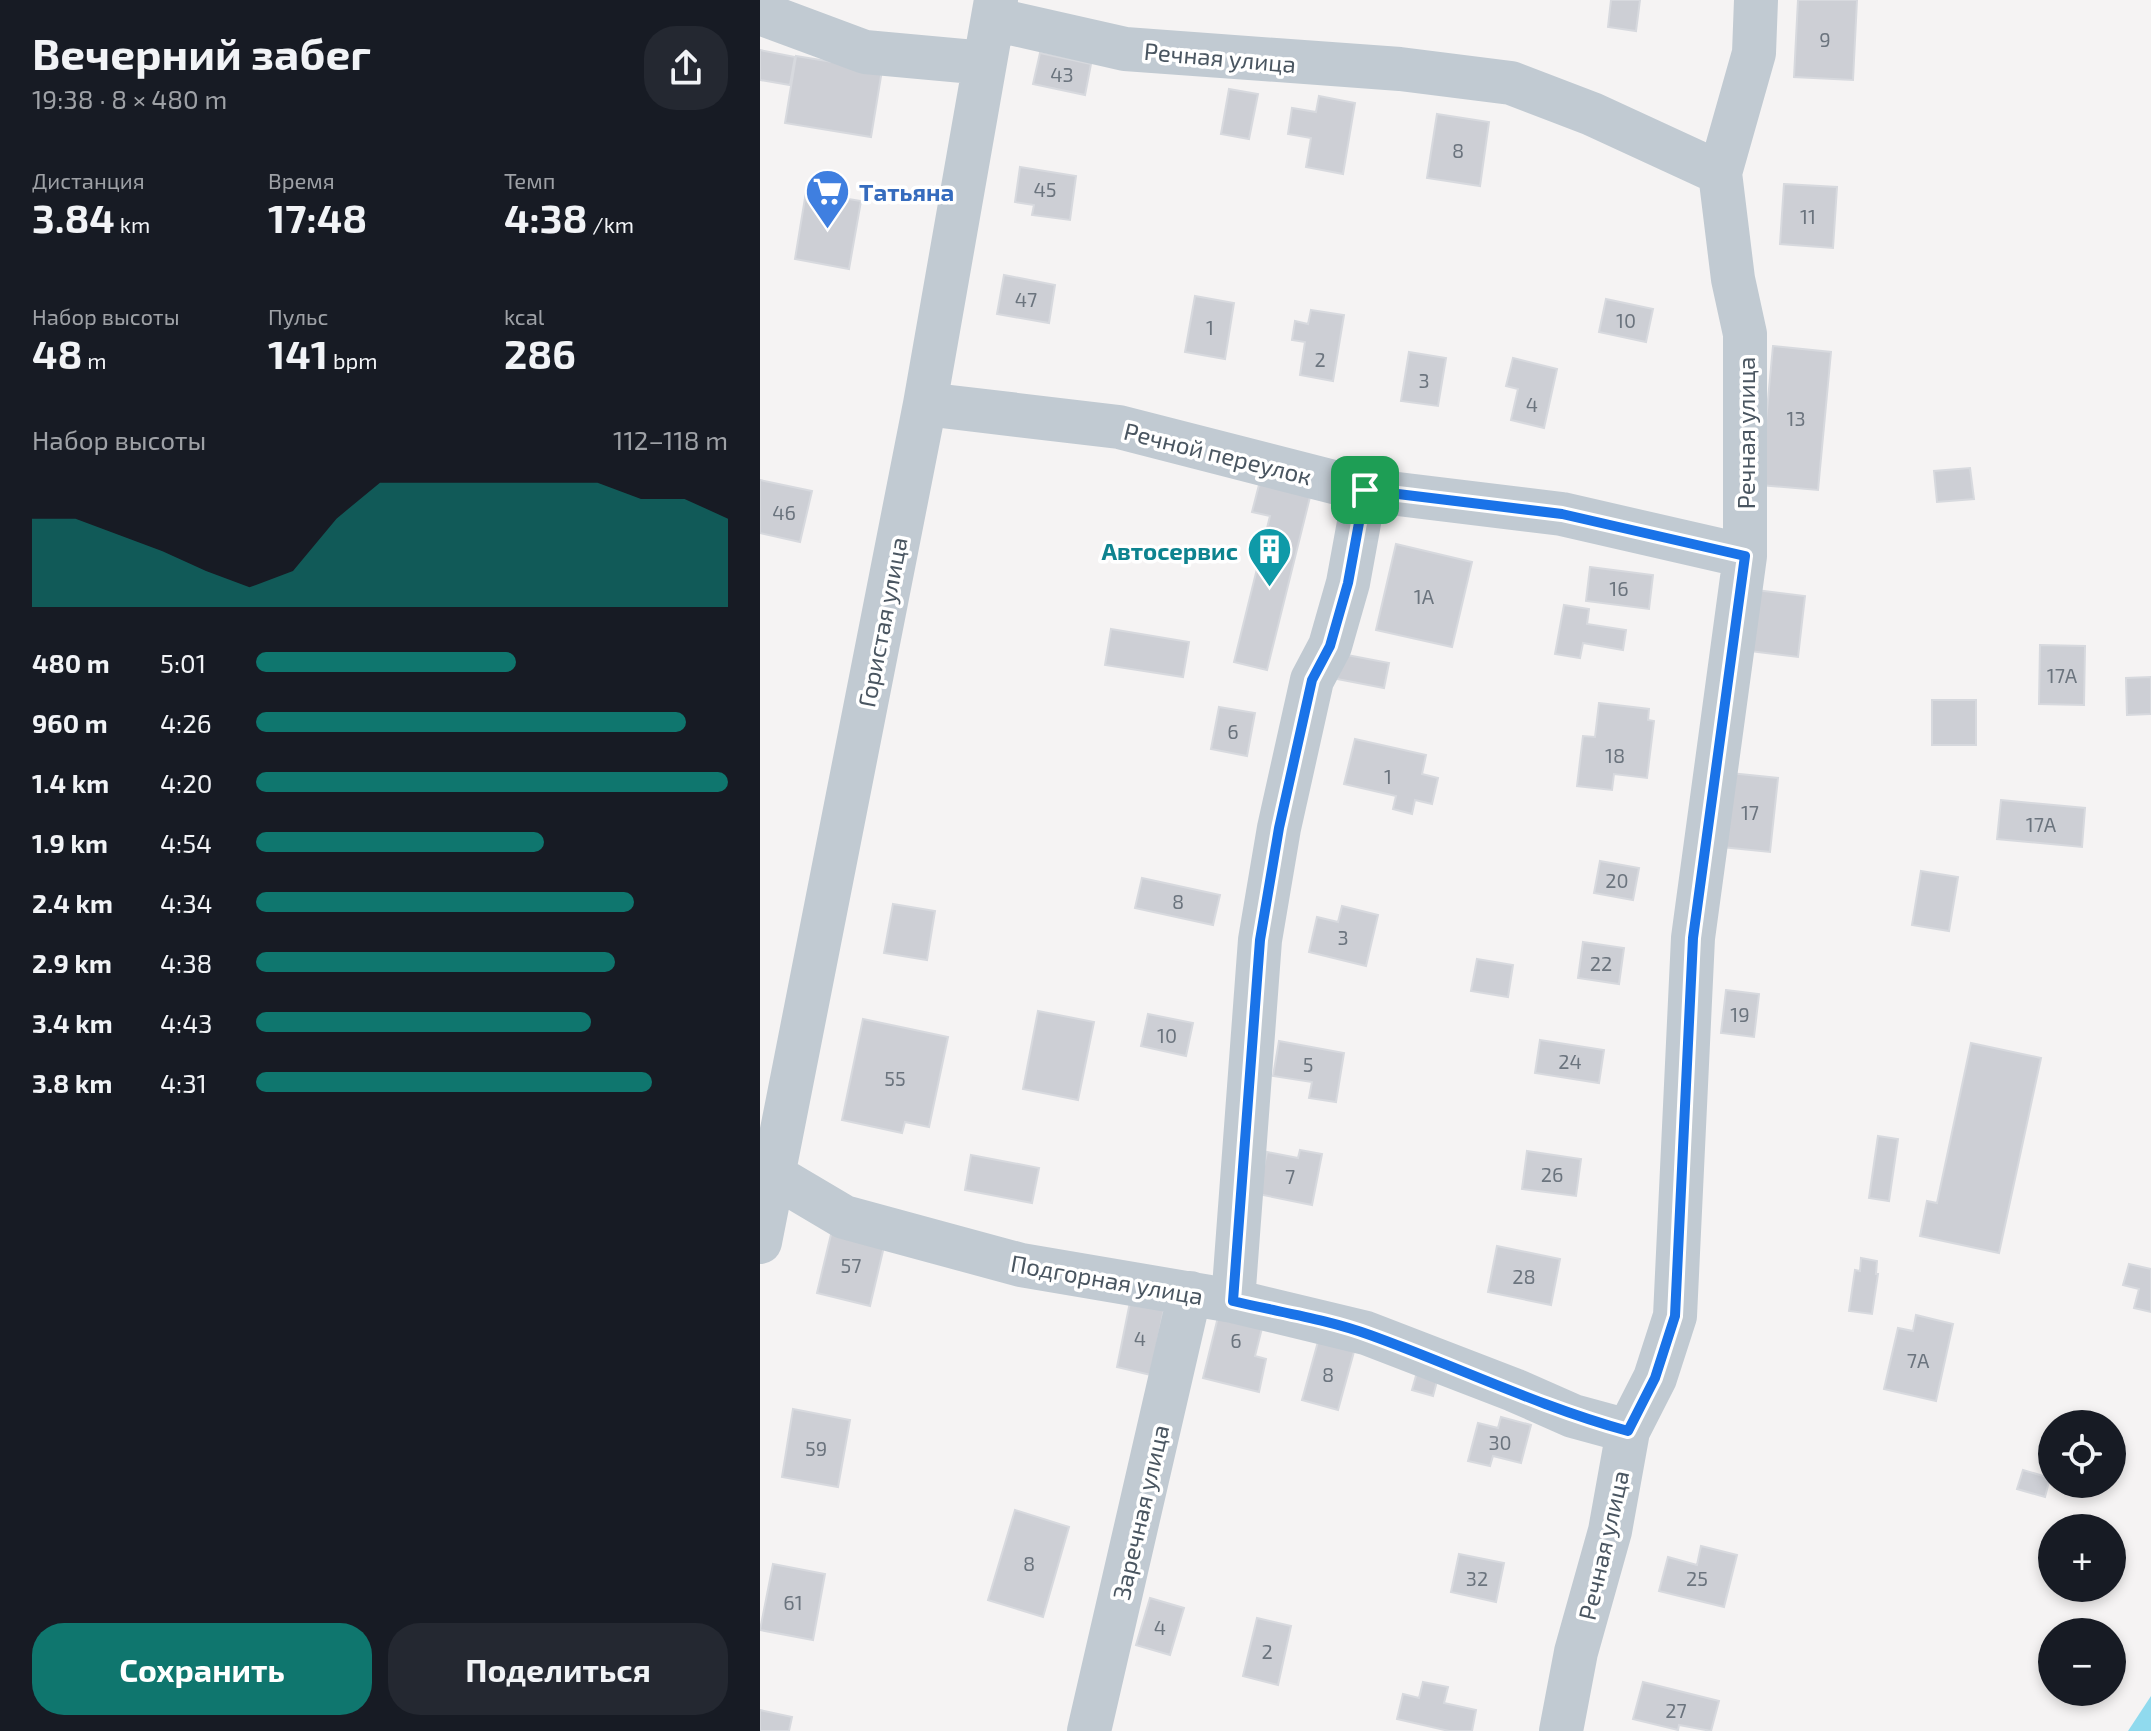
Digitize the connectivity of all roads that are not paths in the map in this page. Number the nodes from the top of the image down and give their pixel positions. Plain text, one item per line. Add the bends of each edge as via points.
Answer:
1 (1756, 0) edge
2 (994, 9) edge
3 (760, 13) edge
4 (985, 63) junction
5 (1720, 173) junction
6 (925, 404) junction
7 (1365, 490) junction
8 (1745, 556) junction
9 (773, 1175) junction
10 (760, 1242) edge
11 (1190, 1293) junction
12 (1233, 1301) junction
13 (1628, 1431) junction
14 (1089, 1731) edge
15 (1561, 1731) edge

1 - 5 street, Речная улица via 1754,53
2 - 4 street, Гористая улица
2 - 5 street, Речная улица via 1125,49 1400,69 1511,83
3 - 4 street via 865,52
4 - 6 street, Гористая улица
5 - 8 street, Речная улица via 1745,334
6 - 7 street, Речной переулок via 1119,427
6 - 9 street, Гористая улица
7 - 8 street, Речной переулок via 1562,514
7 - 12 street via 1341,608 1312,680 1260,940
8 - 13 street, Речная улица via 1693,938 1675,1316 1655,1378
9 - 10 street, Гористая улица
9 - 11 street, Подгорная улица via 844,1217 1021,1265
11 - 12 street, Подгорная улица
11 - 14 street, Заречная улица
12 - 13 street, Подгорная улица via 1366,1333 1573,1416
13 - 15 street, Речная улица via 1610,1531 1576,1652

